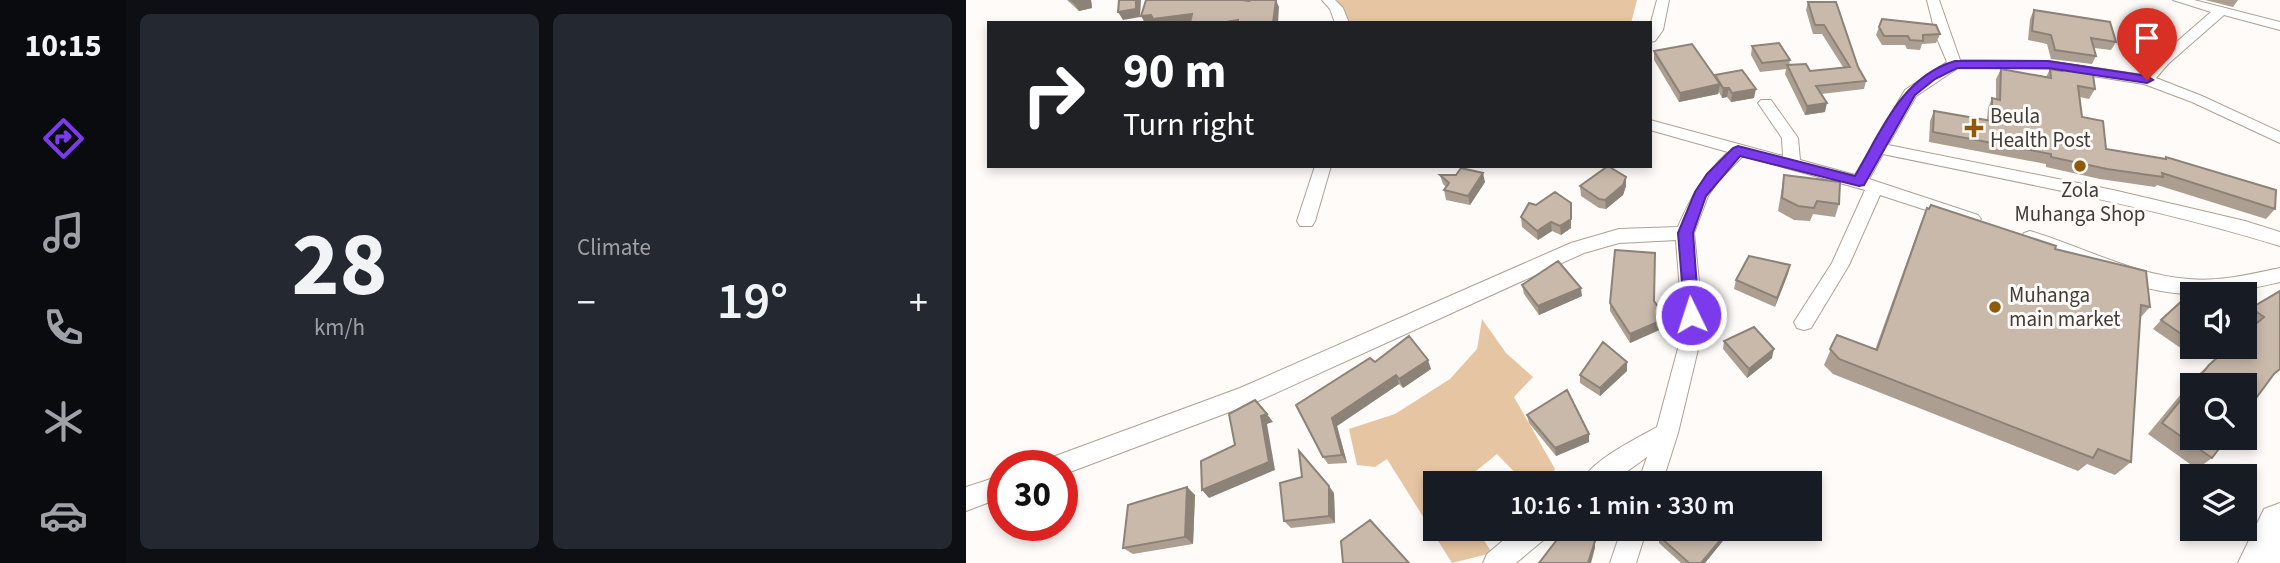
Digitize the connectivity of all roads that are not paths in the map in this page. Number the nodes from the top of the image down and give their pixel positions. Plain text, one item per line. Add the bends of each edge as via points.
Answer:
1 (1328, 0) edge
2 (1663, 0) edge
3 (1933, 0) edge
4 (2179, 0) edge
5 (2222, 10) junction
6 (1341, 21) edge
7 (2280, 26) edge
8 (1652, 36) edge
9 (1955, 64) junction
10 (2147, 80) junction
11 (1766, 103) dead end
12 (1652, 126) edge
13 (2280, 138) edge
14 (1878, 148) junction
15 (1738, 151) junction
16 (1792, 164) junction
17 (1323, 168) edge
18 (1867, 184) junction
19 (1306, 221) dead end
20 (1984, 223) edge
21 (2009, 231) edge
22 (1685, 233) junction
23 (2280, 239) edge
24 (2280, 275) edge
25 (1804, 322) dead end
26 (1667, 433) junction
27 (1078, 459) edge
28 (1608, 471) edge
29 (1654, 471) edge
30 (987, 492) edge
31 (966, 499) edge
32 (2280, 525) edge
33 (1522, 541) edge
34 (1631, 541) edge
35 (1496, 563) edge
36 (1623, 563) edge
37 (2261, 563) edge

1 - 6 street
2 - 8 street
3 - 9 street
4 - 5 street
5 - 7 street
5 - 10 street
9 - 10 street via 2048,65
9 - 14 street via 1910,93
10 - 13 street
11 - 16 street via 1790,138
12 - 15 street
14 - 18 street
14 - 23 street via 2113,195
15 - 16 street
15 - 22 street via 1700,195
16 - 18 street
17 - 19 street
18 - 20 street
18 - 25 street via 1840,265
21 - 24 street via 2151,279 2190,287
22 - 26 street via 1690,341
22 - 27 street via 1634,234 1578,248 1248,395
26 - 28 street
26 - 29 street
30 - 31 street
32 - 37 highway
33 - 35 street
34 - 36 street

